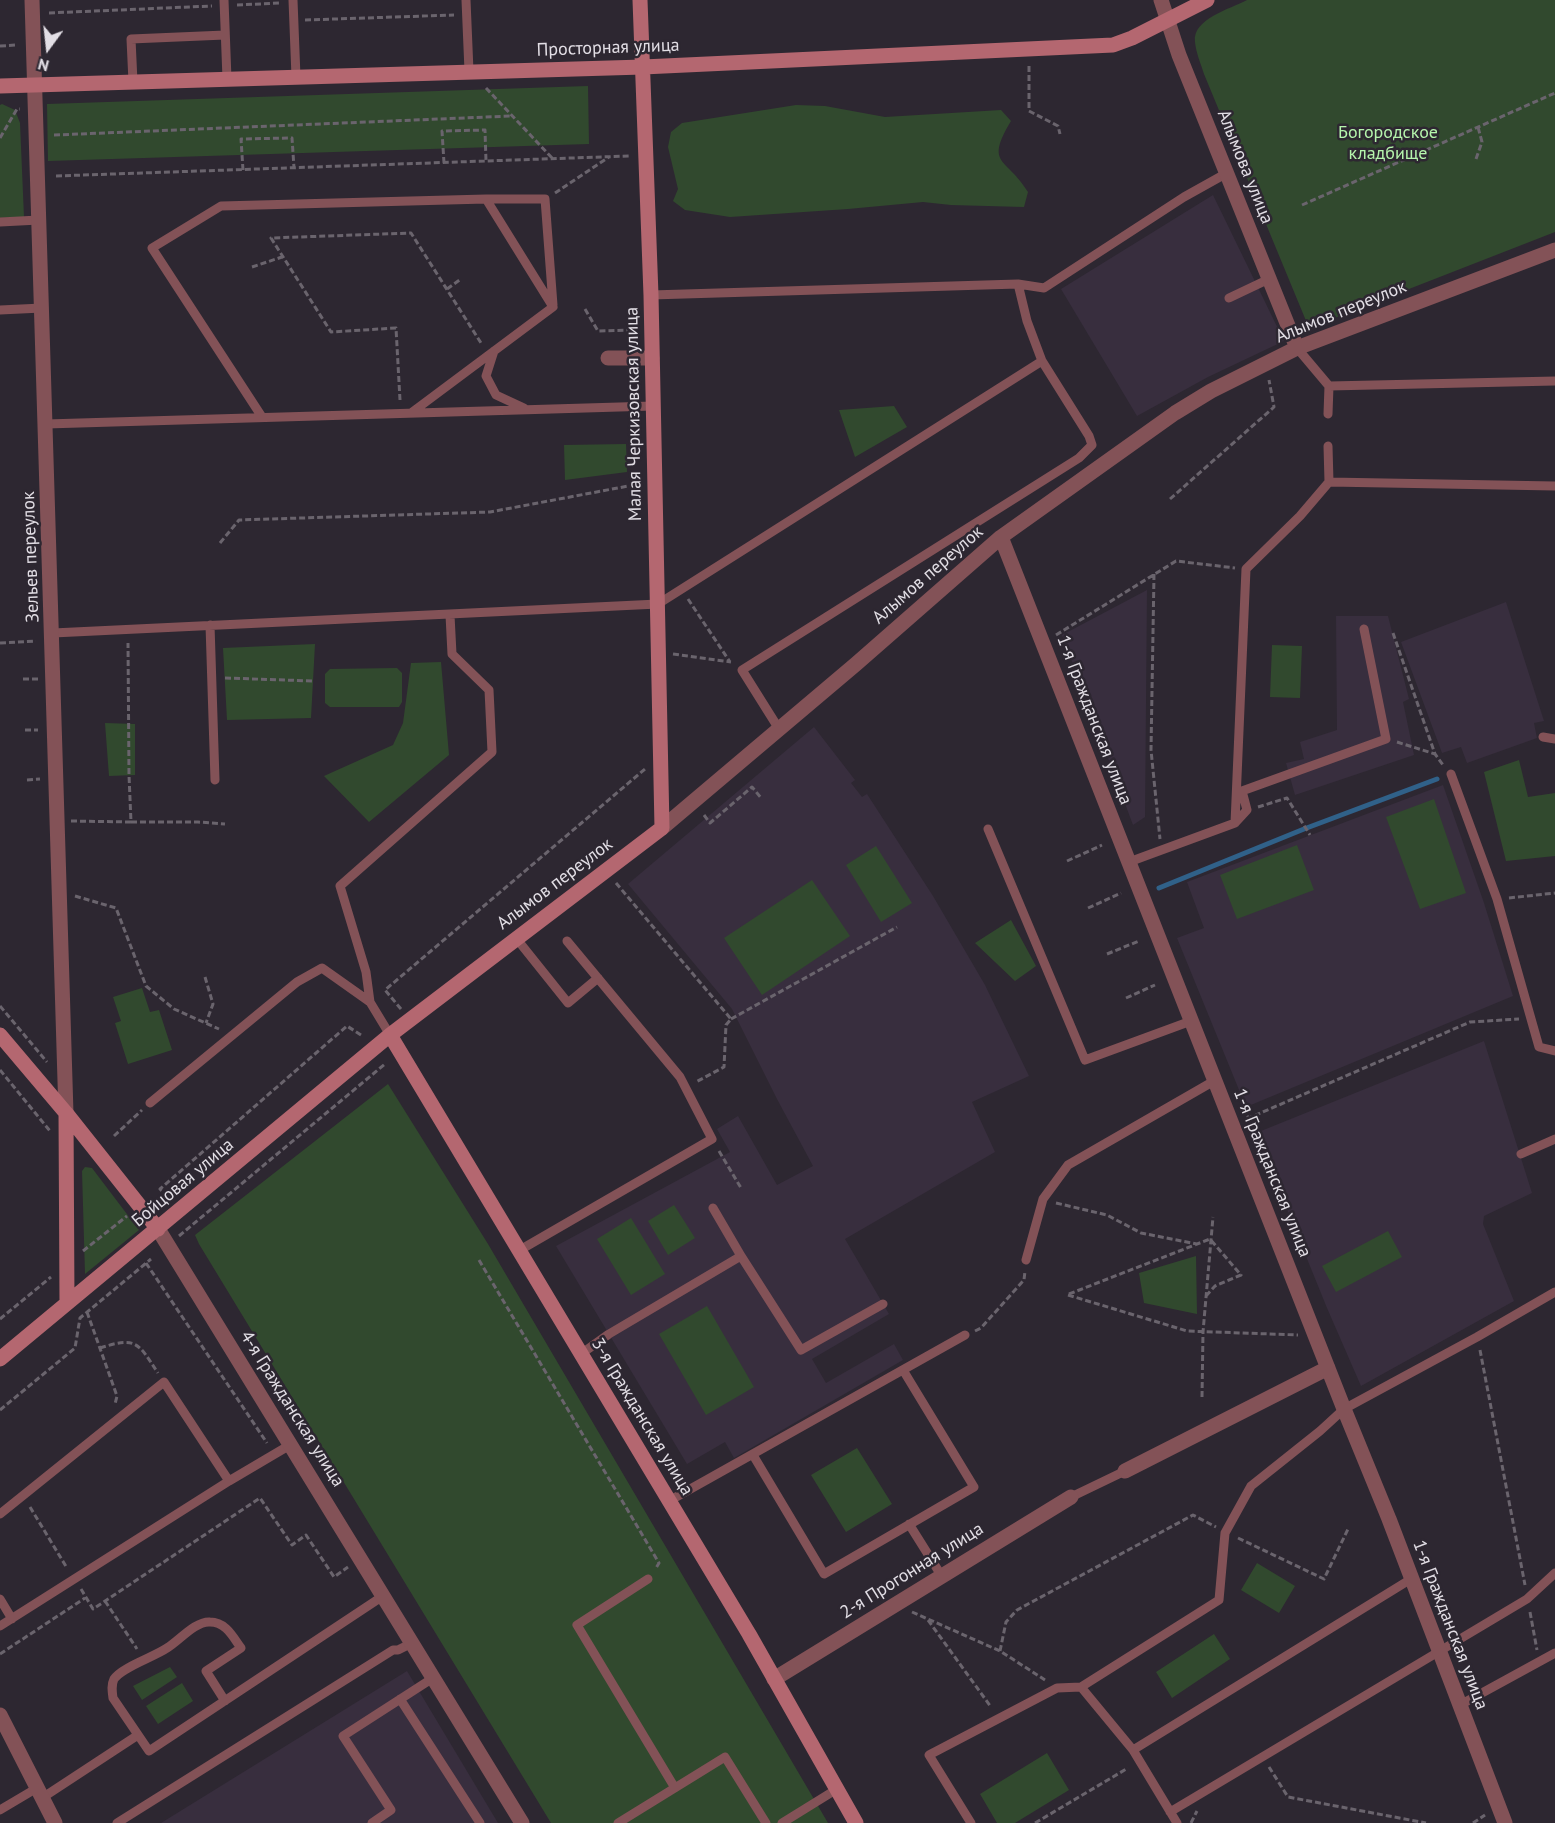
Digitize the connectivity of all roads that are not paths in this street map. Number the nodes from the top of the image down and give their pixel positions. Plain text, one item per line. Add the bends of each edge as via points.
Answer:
1 (32, 0) edge
2 (466, 0) edge
3 (640, 0) edge
4 (1161, 0) edge
5 (1207, 0) edge
6 (293, 1) edge
7 (224, 3) edge
8 (1166, 20) junction
9 (225, 35) junction
10 (643, 67) junction
11 (470, 71) junction
12 (296, 77) junction
13 (227, 79) junction
14 (133, 82) junction
15 (34, 86) junction
16 (0, 87) edge
17 (1227, 173) junction
18 (486, 199) junction
19 (39, 220) junction
20 (0, 222) edge
21 (1555, 250) edge
22 (1269, 279) junction
23 (1018, 284) junction
24 (651, 295) junction
25 (1229, 298) dead end
26 (42, 308) junction
27 (553, 308) junction
28 (0, 310) edge
29 (1297, 348) junction
30 (494, 351) junction
31 (608, 358) dead end
32 (652, 358) junction
33 (1042, 361) junction
34 (1555, 381) edge
35 (1329, 386) junction
36 (654, 406) junction
37 (527, 410) junction
38 (411, 413) junction
39 (1328, 414) dead end
40 (262, 417) junction
41 (46, 424) junction
42 (1328, 446) dead end
43 (1329, 482) junction
44 (1555, 486) edge
45 (1001, 537) junction
46 (658, 604) junction
47 (450, 615) junction
48 (210, 625) junction
49 (1364, 629) dead end
50 (53, 637) junction
51 (779, 729) junction
52 (1543, 737) dead end
53 (1555, 739) edge
54 (1451, 774) road end
55 (215, 780) dead end
56 (1235, 823) junction
57 (662, 828) junction
58 (988, 829) dead end
59 (1129, 862) junction
60 (516, 938) junction
61 (567, 941) dead end
62 (598, 978) junction
63 (370, 1002) junction
64 (1191, 1021) junction
65 (0, 1035) edge
66 (390, 1035) junction
67 (1555, 1051) edge
68 (1214, 1081) junction
69 (150, 1102) road end
70 (66, 1113) junction
71 (1555, 1139) edge
72 (1521, 1154) dead end
73 (713, 1208) dead end
74 (158, 1229) junction
75 (520, 1250) junction
76 (741, 1256) junction
77 (1026, 1260) road end
78 (1555, 1292) edge
79 (67, 1303) junction
80 (883, 1304) dead end
81 (965, 1335) dead end
82 (581, 1354) junction
83 (0, 1359) edge
84 (1328, 1368) junction
85 (903, 1370) junction
86 (1344, 1409) junction
87 (290, 1445) junction
88 (753, 1455) junction
89 (1125, 1471) joint
90 (229, 1481) junction
91 (1071, 1497) joint
92 (669, 1501) junction
93 (0, 1514) edge
94 (909, 1524) junction
95 (1555, 1573) edge
96 (941, 1575) junction
97 (648, 1579) road end
98 (1411, 1579) junction
99 (383, 1596) junction
100 (0, 1599) edge
101 (12, 1619) junction
102 (0, 1626) edge
103 (412, 1643) junction
104 (1439, 1652) junction
105 (1555, 1653) edge
106 (433, 1678) junction
107 (774, 1679) junction
108 (1081, 1687) junction
109 (400, 1699) junction
110 (225, 1701) junction
111 (1460, 1705) junction
112 (0, 1715) edge
113 (138, 1735) junction
114 (1133, 1750) junction
115 (675, 1788) junction
116 (837, 1789) junction
117 (40, 1793) junction
118 (0, 1810) edge
119 (1170, 1812) junction
120 (55, 1823) edge
121 (117, 1823) edge
122 (372, 1823) edge
123 (480, 1823) edge
124 (522, 1823) edge
125 (618, 1823) edge
126 (766, 1823) edge
127 (782, 1823) edge
128 (856, 1823) edge
129 (971, 1823) edge
130 (1177, 1823) edge
131 (1505, 1823) edge

1 - 15 street, Зельев переулок
2 - 11 lane
3 - 10 street, Малая Черкизовская улица
4 - 8 street, Алымова улица
5 - 8 street, Просторная улица
6 - 12 lane
7 - 9 lane
8 - 10 street, Просторная улица via 1113,45
8 - 17 street, Алымова улица
9 - 13 lane
9 - 14 lane via 131,39
10 - 11 street, Просторная улица
10 - 24 street, Малая Черкизовская улица
11 - 12 street, Просторная улица
12 - 13 street, Просторная улица
13 - 14 street, Просторная улица
14 - 15 street, Просторная улица
15 - 16 street, Просторная улица
15 - 19 street, Зельев переулок
17 - 22 street, Алымова улица
17 - 23 lane via 1044,288
18 - 27 lane
18 - 27 lane via 546,199
18 - 40 lane via 221,206 152,248
19 - 20 lane
19 - 26 street, Зельев переулок
21 - 29 street, Алымов переулок
22 - 25 lane
22 - 29 street, Алымова улица
23 - 24 lane
23 - 33 lane
24 - 32 street, Малая Черкизовская улица
26 - 28 lane
26 - 41 street, Зельев переулок
27 - 30 lane
29 - 35 lane
29 - 45 street, Алымов переулок via 1175,413
30 - 37 lane via 486,376 496,395
30 - 38 lane
31 - 32 street
32 - 36 street, Малая Черкизовская улица
33 - 46 lane
33 - 51 lane via 1092,445 1079,458 742,670
34 - 35 lane
35 - 39 lane
36 - 37 lane
36 - 46 street, Малая Черкизовская улица
37 - 38 lane
38 - 40 lane
40 - 41 lane
41 - 50 street, Зельев переулок
42 - 43 lane
43 - 44 lane
43 - 56 lane via 1245,569
45 - 51 street, Алымов переулок
45 - 59 street, 1-я Гражданская улица
46 - 47 lane
46 - 57 street, Малая Черкизовская улица
47 - 48 lane
47 - 63 lane via 452,654 489,690 492,752 340,886 366,972
48 - 50 lane
48 - 55 lane
49 - 56 lane via 1386,739 1242,791 1247,810
50 - 70 street, Зельев переулок
51 - 57 street, Алымов переулок
52 - 53 lane
54 - 67 lane via 1497,899 1539,1047
56 - 59 lane
57 - 60 street, Алымов переулок
58 - 64 lane via 1084,1060
59 - 64 street, 1-я Гражданская улица
60 - 62 lane via 568,1003
60 - 66 street, Алымов переулок
61 - 62 lane
62 - 75 lane via 680,1077 712,1139
63 - 66 lane
63 - 69 lane via 322,968 297,982
64 - 68 street, 1-я Гражданская улица
65 - 70 street, 4-я Гражданская улица
66 - 74 street, Бойцовая улица
66 - 75 street, 3-я Гражданская улица
68 - 77 lane via 1068,1165 1042,1199
68 - 84 street, 1-я Гражданская улица
70 - 74 street, 4-я Гражданская улица
70 - 79 street
71 - 72 lane
73 - 76 lane
74 - 79 street, Бойцовая улица
74 - 87 street, 4-я Гражданская улица
75 - 82 street, 3-я Гражданская улица
76 - 80 lane via 801,1350
76 - 82 lane
78 - 86 lane
79 - 83 street, Бойцовая улица
81 - 85 lane
82 - 92 street, 3-я Гражданская улица
84 - 86 street, 1-я Гражданская улица
84 - 89 street
85 - 88 lane
85 - 94 lane via 974,1487
86 - 98 street, 1-я Гражданская улица
86 - 108 lane via 1251,1486 1226,1533 1219,1600
87 - 90 lane
87 - 99 street, 4-я Гражданская улица
88 - 92 lane
88 - 94 lane via 824,1574
89 - 91 lane
90 - 93 lane via 164,1382
90 - 101 lane
91 - 96 street, 2-я Прогонная улица
92 - 107 street, 3-я Гражданская улица
94 - 96 lane
95 - 104 lane via 1527,1599
96 - 107 street, 2-я Прогонная улица
97 - 115 lane via 577,1625
98 - 104 street, 1-я Гражданская улица
98 - 114 lane
99 - 103 street, 4-я Гражданская улица
99 - 110 lane
100 - 101 lane
101 - 102 lane
103 - 106 street, 4-я Гражданская улица
103 - 121 lane via 393,1650
104 - 111 street, 1-я Гражданская улица
104 - 119 lane
105 - 111 lane
106 - 109 lane
106 - 124 street, 4-я Гражданская улица
107 - 116 street, 3-я Гражданская улица
108 - 114 lane
108 - 129 lane via 1057,1688 929,1755
109 - 122 lane via 343,1736 391,1810
109 - 123 lane
110 - 113 lane via 149,1751
110 - 113 lane via 206,1671 241,1648 219,1623 200,1624 114,1680 113,1698
111 - 131 street, 1-я Гражданская улица
112 - 117 street
113 - 117 lane
114 - 119 lane
115 - 125 lane
115 - 126 lane via 725,1757
116 - 127 lane
116 - 128 street, 3-я Гражданская улица
117 - 118 lane
117 - 120 street
119 - 130 lane

